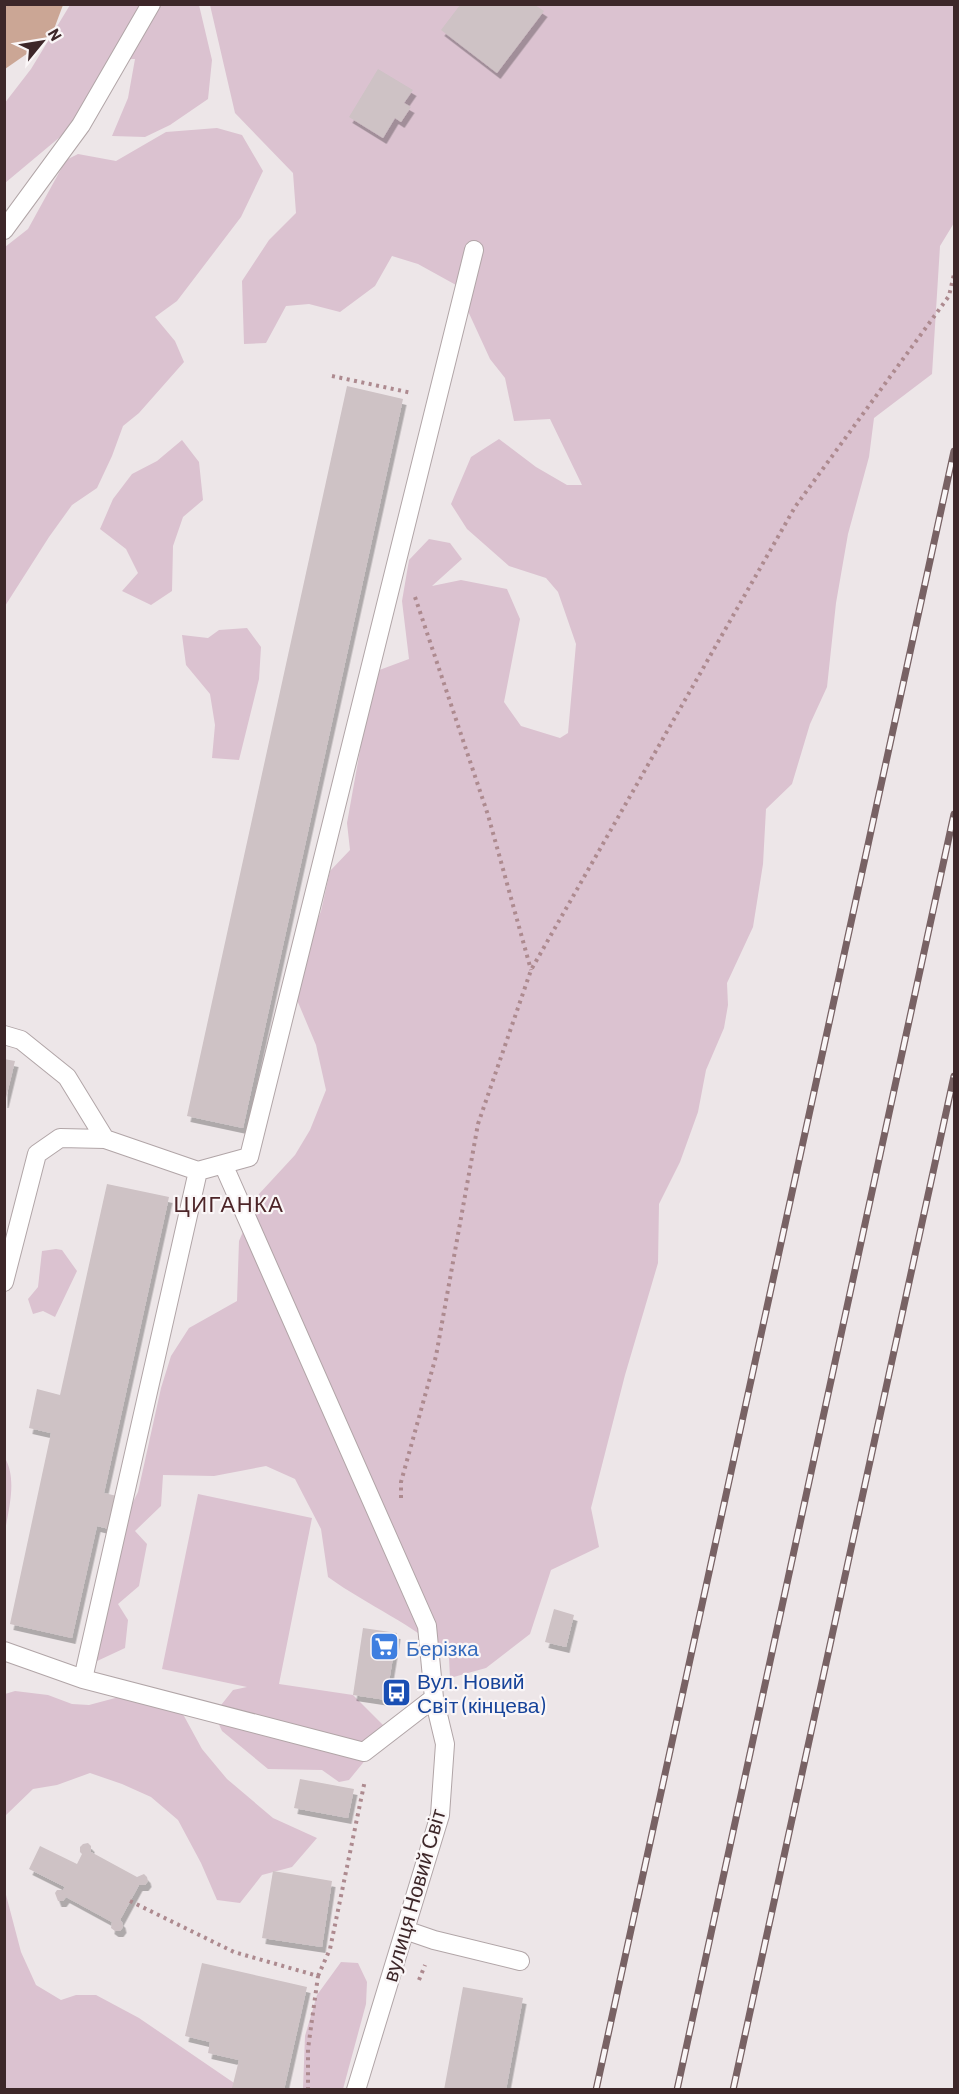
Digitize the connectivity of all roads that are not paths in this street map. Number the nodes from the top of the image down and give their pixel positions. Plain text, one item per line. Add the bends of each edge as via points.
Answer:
1 (151, 4) edge
2 (4, 230) edge
3 (474, 249) dead end
4 (4, 1035) edge
5 (105, 1139) junction
6 (223, 1164) junction
7 (198, 1171) junction
8 (4, 1282) edge
9 (4, 1651) edge
10 (83, 1679) junction
11 (434, 1698) junction
12 (405, 1930) junction
13 (520, 1961) dead end
14 (356, 2090) edge

1 - 2 street via 81,125
3 - 6 street via 249,1157
4 - 5 street via 21,1040 67,1077
5 - 7 street
5 - 8 street via 60,1138 37,1154
6 - 7 street
6 - 11 street, вулиця Новий Світ via 427,1626
7 - 10 street
9 - 10 street
10 - 11 street via 364,1752
11 - 12 street, вулиця Новий Світ via 445,1744 440,1815
12 - 13 street
12 - 14 street, вулиця Новий Світ

